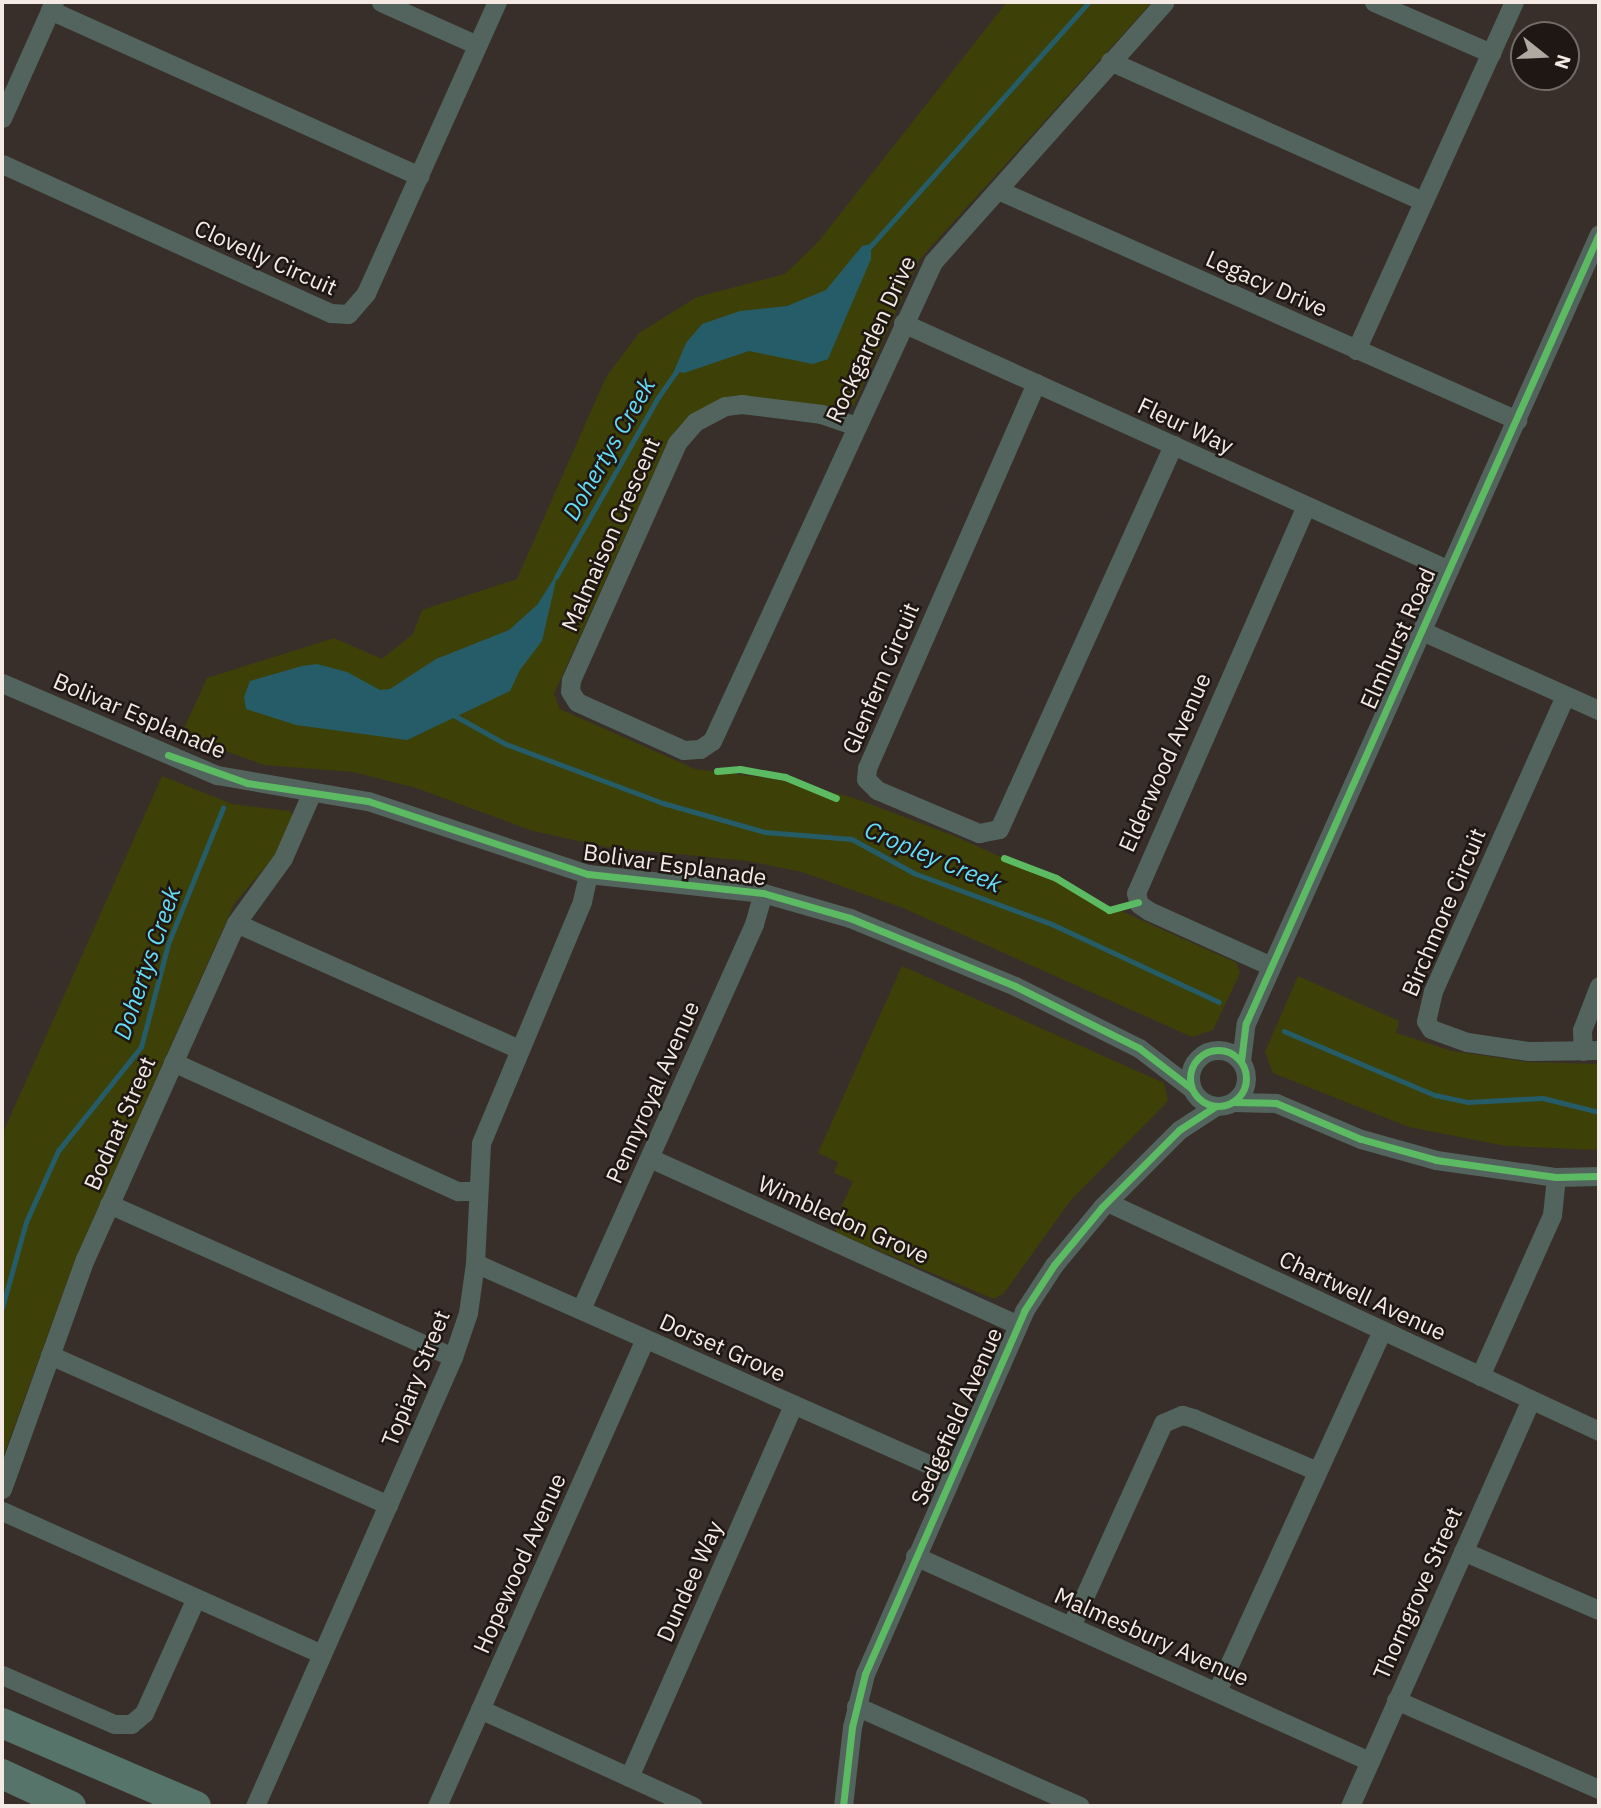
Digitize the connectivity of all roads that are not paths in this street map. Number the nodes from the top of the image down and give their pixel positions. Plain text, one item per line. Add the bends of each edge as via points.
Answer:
1 (381, 2) edge
2 (496, 2) edge
3 (1165, 2) edge
4 (1374, 2) edge
5 (1514, 2) edge
6 (52, 6) edge
7 (477, 45) junction
8 (1491, 52) junction
9 (1110, 61) junction
10 (8, 87) edge
11 (2, 118) edge
12 (2, 164) edge
13 (419, 176) junction
14 (998, 190) junction
15 (1423, 201) junction
16 (1599, 234) edge
17 (903, 323) junction
18 (1356, 350) junction
19 (1036, 383) junction
20 (1517, 420) junction
21 (856, 426) junction
22 (1173, 445) junction
23 (1305, 508) junction
24 (1449, 570) junction
25 (1422, 631) junction
26 (2, 683) edge
27 (1566, 696) junction
28 (1599, 710) edge
29 (700, 749) joint
30 (312, 792) junction
31 (588, 874) junction
32 (763, 893) junction
33 (236, 923) junction
34 (1271, 966) junction
35 (1599, 986) edge
36 (1246, 1023) junction
37 (517, 1048) junction
38 (1139, 1048) junction
39 (1591, 1050) edge
40 (1211, 1051) junction
41 (173, 1062) junction
42 (1243, 1066) junction
43 (1192, 1090) junction
44 (1276, 1103) junction
45 (1224, 1104) junction
46 (1179, 1130) junction
47 (650, 1158) junction
48 (1599, 1176) edge
49 (1556, 1177) junction
50 (477, 1191) junction
51 (1107, 1202) junction
52 (109, 1204) junction
53 (475, 1263) junction
54 (581, 1309) junction
55 (1018, 1325) junction
56 (1382, 1330) junction
57 (645, 1339) junction
58 (50, 1355) junction
59 (453, 1357) junction
60 (1480, 1376) junction
61 (1531, 1400) junction
62 (793, 1405) junction
63 (1599, 1431) edge
64 (1317, 1471) junction
65 (951, 1474) junction
66 (2, 1489) edge
67 (388, 1505) junction
68 (2, 1511) edge
69 (1463, 1551) junction
70 (915, 1556) junction
71 (196, 1598) junction
72 (1599, 1610) edge
73 (1071, 1626) junction
74 (322, 1654) junction
75 (2, 1675) edge
76 (1217, 1691) junction
77 (1396, 1700) junction
78 (856, 1706) junction
79 (480, 1709) junction
80 (2, 1723) edge
81 (1368, 1761) junction
82 (2, 1774) edge
83 (629, 1777) junction
84 (1599, 1789) edge
85 (71, 1806) edge
86 (196, 1806) edge
87 (255, 1806) edge
88 (437, 1806) edge
89 (693, 1806) edge
90 (843, 1806) edge
91 (1080, 1806) edge
92 (1350, 1806) edge

1 - 7 street
2 - 7 street, Clovelly Circuit
3 - 9 street, Rockgarden Drive
4 - 8 street
5 - 8 street
6 - 10 street
6 - 13 street
7 - 13 street, Clovelly Circuit
8 - 15 street
9 - 14 street, Rockgarden Drive
9 - 15 street
10 - 11 street
12 - 13 street, Clovelly Circuit via 340,316 362,303
14 - 17 street, Rockgarden Drive via 933,262
14 - 18 street, Legacy Drive
15 - 18 street
16 - 20 street, Elmhurst Road
17 - 19 street, Fleur Way
17 - 21 street, Rockgarden Drive
18 - 20 street, Legacy Drive
19 - 22 street, Fleur Way
19 - 22 street, Glenfern Circuit via 867,768 866,779 877,790 979,834 999,829
20 - 24 street, Elmhurst Road
21 - 29 street, Rockgarden Drive via 716,736
21 - 29 street, Malmaison Crescent via 822,414 742,404 707,413 677,443 570,691 583,706 684,750
22 - 23 street, Fleur Way
23 - 24 street, Fleur Way
23 - 34 street, Elderwood Avenue via 1136,893 1139,904 1149,911
24 - 25 street, Elmhurst Road
25 - 27 street
25 - 34 street, Elmhurst Road
26 - 30 street, Bolivar Esplanade via 217,775
27 - 28 street
27 - 39 street, Birchmore Circuit via 1433,991 1426,1021 1431,1029 1467,1042 1529,1051
30 - 31 street, Bolivar Esplanade via 368,801
30 - 33 street, Bodnat Street via 294,839
31 - 32 street, Bolivar Esplanade
31 - 37 street, Topiary Street via 582,901
32 - 38 street, Bolivar Esplanade via 850,918 936,952
32 - 47 street, Pennyroyal Avenue via 754,925
33 - 37 street
33 - 41 street, Bodnat Street
34 - 36 street, Elmhurst Road
35 - 39 street via 1582,1030
36 - 40 street, Elmhurst Road
36 - 42 street, Elmhurst Road
37 - 50 street, Topiary Street via 481,1143
38 - 40 street, Bolivar Esplanade via 1187,1055
38 - 43 street, Bolivar Esplanade
40 - 42 street via 1227,1051
40 - 43 street via 1191,1067
41 - 50 street via 458,1191
41 - 52 street, Bodnat Street
42 - 44 street
42 - 45 street via 1243,1092
43 - 45 street via 1205,1104
43 - 46 street, Sedgefield Avenue
44 - 45 street
44 - 49 street via 1361,1139 1436,1160
45 - 46 street, Sedgefield Avenue
46 - 51 street, Sedgefield Avenue
47 - 54 street, Pennyroyal Avenue
47 - 55 street, Wimbledon Grove
48 - 49 street
49 - 60 street via 1552,1215
50 - 53 street, Topiary Street
51 - 55 street, Sedgefield Avenue via 1054,1265
51 - 56 street, Chartwell Avenue
52 - 58 street, Bodnat Street
52 - 59 street
53 - 54 street, Dorset Grove
53 - 59 street, Topiary Street via 468,1313
54 - 57 street, Dorset Grove
55 - 65 street, Sedgefield Avenue
56 - 60 street, Chartwell Avenue
56 - 64 street
57 - 62 street, Dorset Grove
57 - 79 street, Hopewood Avenue
58 - 66 street, Bodnat Street
58 - 67 street
59 - 67 street, Topiary Street
60 - 61 street, Chartwell Avenue
61 - 63 street, Chartwell Avenue
61 - 69 street, Thorngrove Street
62 - 65 street, Dorset Grove
62 - 83 street, Dundee Way
64 - 73 street via 1193,1418 1182,1415 1163,1423
64 - 76 street
65 - 70 street, Sedgefield Avenue
67 - 74 street, Topiary Street
68 - 71 street
69 - 72 street
69 - 77 street, Thorngrove Street
70 - 73 street, Malmesbury Avenue
70 - 78 street, Sedgefield Avenue via 875,1648
71 - 74 street
71 - 75 street via 144,1713 131,1724 114,1724
73 - 76 street, Malmesbury Avenue
74 - 87 street, Topiary Street
76 - 81 street, Malmesbury Avenue
77 - 81 street, Thorngrove Street
77 - 84 street
78 - 90 street, Sedgefield Avenue
78 - 91 street
79 - 83 street
79 - 88 street, Hopewood Avenue
80 - 86 highway
81 - 92 street, Thorngrove Street
82 - 85 highway
83 - 89 street

